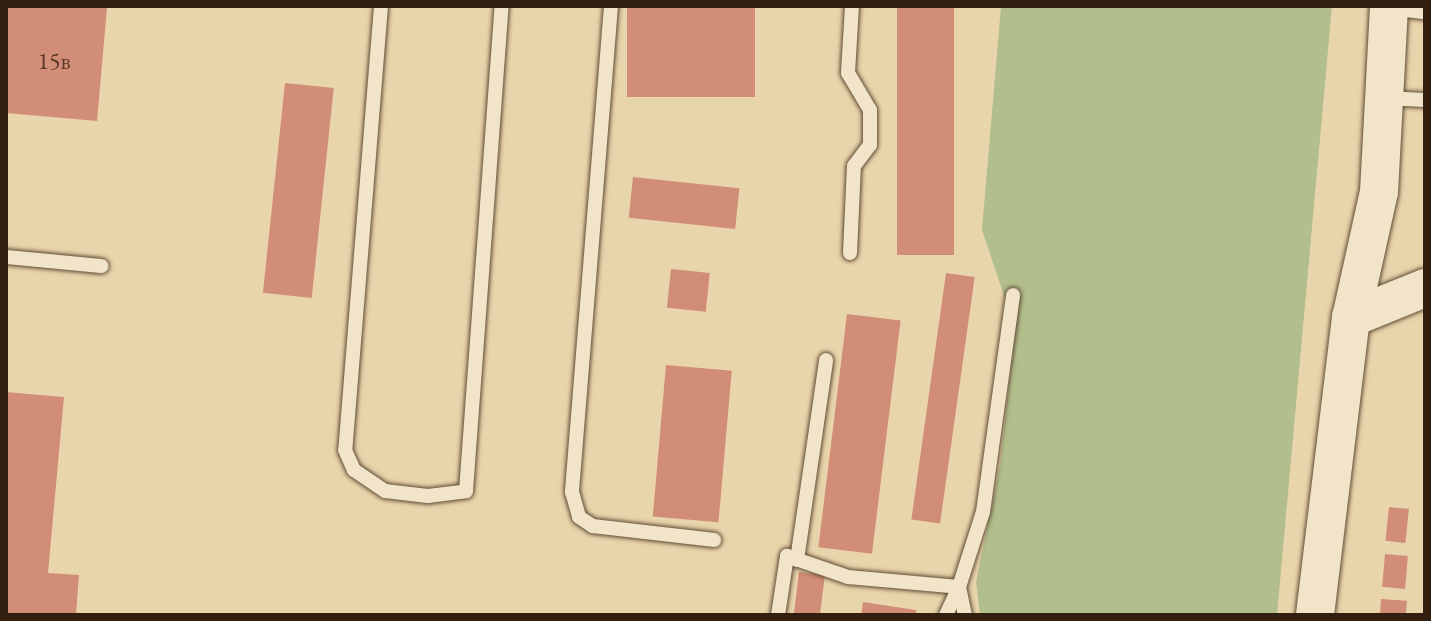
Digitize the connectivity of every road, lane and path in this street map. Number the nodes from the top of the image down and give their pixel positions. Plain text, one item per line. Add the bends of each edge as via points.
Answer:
1 (381, 6) edge
2 (502, 6) edge
3 (611, 6) edge
4 (852, 6) edge
5 (1401, 8) edge
6 (1384, 98) junction
7 (1425, 100) edge
8 (850, 253) dead end
9 (6, 257) edge
10 (102, 266) dead end
11 (1425, 288) edge
12 (1013, 295) dead end
13 (1351, 318) junction
14 (826, 360) dead end
15 (714, 540) dead end
16 (797, 560) junction
17 (959, 587) junction
18 (778, 615) edge
19 (946, 615) edge
20 (965, 615) edge
21 (1315, 615) edge

1 - 2 lane via 345,450 354,470 385,491 428,496 466,491
3 - 15 lane via 572,492 579,517 593,526
4 - 8 lane via 848,73 870,110 870,145 854,166
5 - 6 main road
6 - 7 lane
6 - 13 main road via 1379,192
9 - 10 lane
11 - 13 main road
12 - 17 lane via 983,512
13 - 21 main road
14 - 16 lane
16 - 17 lane via 848,577
16 - 18 lane via 787,556
17 - 19 lane
17 - 20 lane

